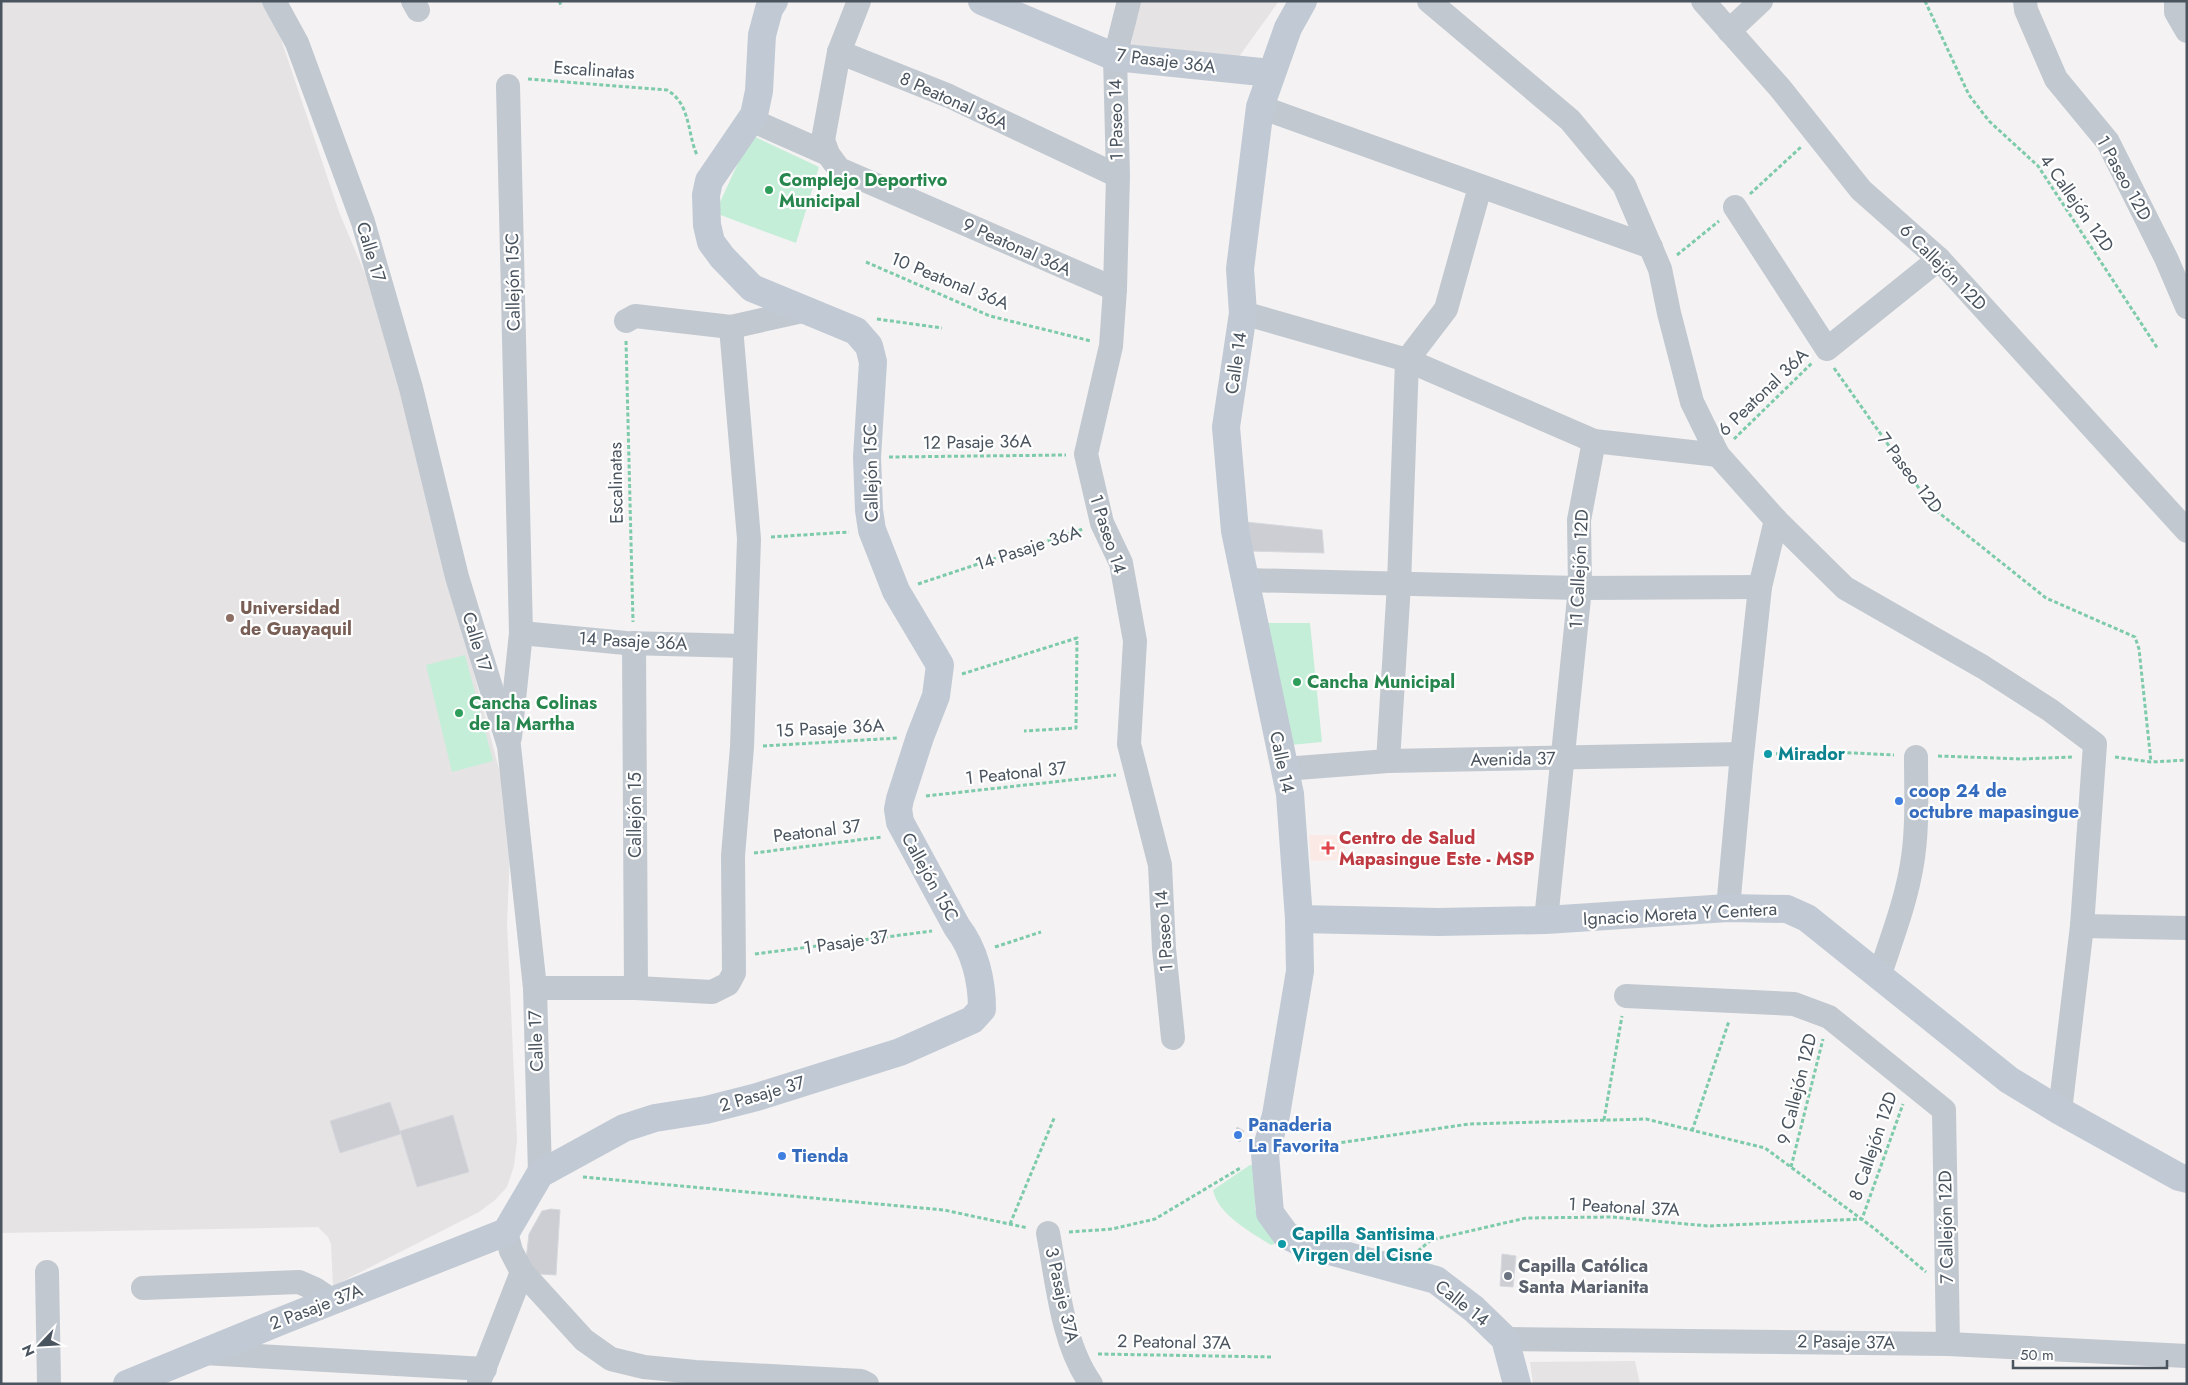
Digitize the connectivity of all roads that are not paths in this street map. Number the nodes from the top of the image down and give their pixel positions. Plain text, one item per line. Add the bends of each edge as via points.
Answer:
1 (274, 1) edge
2 (774, 1) edge
3 (859, 1) edge
4 (982, 1) edge
5 (1129, 1) edge
6 (1303, 1) edge
7 (1428, 1) edge
8 (1703, 1) edge
9 (1762, 1) edge
10 (2025, 1) edge
11 (2176, 1) edge
12 (1728, 30) junction
13 (2187, 31) edge
14 (839, 52) junction
15 (1115, 57) junction
16 (1271, 73) junction
17 (508, 86) road end
18 (1260, 107) junction
19 (751, 120) junction
20 (828, 154) junction
21 (1118, 176) junction
22 (1480, 187) junction
23 (1735, 207) dead end
24 (1651, 247) junction
25 (1939, 259) junction
26 (1115, 289) junction
27 (2187, 307) edge
28 (807, 310) junction
29 (1243, 313) junction
30 (626, 321) road end
31 (731, 326) junction
32 (1407, 360) junction
33 (1594, 441) junction
34 (1718, 455) junction
35 (1776, 520) junction
36 (2187, 531) edge
37 (1244, 580) junction
38 (1398, 584) junction
39 (1760, 587) junction
40 (1580, 588) junction
41 (521, 633) junction
42 (634, 643) junction
43 (744, 646) junction
44 (509, 746) junction
45 (1742, 754) junction
46 (1916, 757) road end
47 (1564, 758) junction
48 (1388, 761) junction
49 (1284, 769) junction
50 (1728, 908) junction
51 (1299, 919) junction
52 (1546, 920) junction
53 (2082, 926) junction
54 (2187, 928) edge
55 (1879, 978) junction
56 (535, 988) junction
57 (636, 988) junction
58 (1626, 996) road end
59 (982, 1010) joint
60 (1173, 1038) dead end
61 (2060, 1111) junction
62 (540, 1174) junction
63 (2187, 1179) edge
64 (506, 1232) junction
65 (1048, 1233) dead end
66 (47, 1272) dead end
67 (522, 1272) junction
68 (143, 1288) dead end
69 (333, 1301) junction
70 (1505, 1338) junction
71 (1948, 1344) junction
72 (202, 1353) junction
73 (2187, 1356) edge
74 (482, 1376) edge
75 (49, 1384) edge
76 (127, 1384) edge
77 (867, 1384) edge
78 (1091, 1384) edge
79 (1517, 1384) edge

1 - 44 street, Calle 17 via 297,43 363,222 411,388 457,577
2 - 19 street, Callejón 15C via 762,34 759,91
3 - 14 street
4 - 15 street, 7 Pasaje 36A
5 - 15 street, 1 Paseo 14
6 - 16 street, Calle 14 via 1288,28
7 - 24 street via 1570,120 1624,185
8 - 12 street, 6 Callejón 12D
9 - 12 street
10 - 27 street, 1 Paseo 12D via 2056,79 2108,142
11 - 13 street via 2176,12
12 - 25 street, 6 Callejón 12D via 1780,88 1861,190
14 - 20 street via 823,140
14 - 21 street, 8 Peatonal 36A via 949,96
15 - 16 street, 7 Pasaje 36A
15 - 21 street, 1 Paseo 14
16 - 18 street, Calle 14
17 - 41 street, Callejón 15C
18 - 22 street
18 - 29 street, Calle 14 via 1240,269
19 - 20 street
19 - 28 street, Callejón 15C via 709,180 706,195 711,242 752,288
20 - 26 street, 9 Peatonal 36A via 839,169
21 - 26 street, 1 Paseo 14
22 - 24 street
22 - 32 street via 1446,309
23 - 25 street via 1827,349
24 - 34 street via 1660,269 1692,402
25 - 36 street, 6 Callejón 12D
26 - 60 street, 1 Paseo 14 via 1111,346 1086,454 1102,523 1120,563 1135,641 1128,744 1160,865
28 - 31 street
28 - 59 street, Callejón 15C via 856,331 869,346 873,362 867,457 872,530 896,591 940,665 936,696 900,799 899,815 905,834 973,954 982,994
29 - 32 street
29 - 37 street, Calle 14 via 1226,427
30 - 31 street via 635,316
31 - 43 street via 748,539
32 - 33 street
32 - 38 street
33 - 34 street
33 - 40 street, 11 Callejón 12D via 1579,520
34 - 35 street
35 - 39 street
35 - 53 street via 1845,588 1983,666 2095,744
37 - 38 street
37 - 49 street, Calle 14
38 - 40 street
38 - 48 street
39 - 40 street
39 - 45 street
40 - 47 street, 11 Callejón 12D
41 - 42 street, 14 Pasaje 36A
41 - 44 street, Callejón 15C
42 - 43 street, 14 Pasaje 36A
42 - 57 street, Callejón 15
43 - 57 street via 742,747 734,856 734,965 728,984 712,992
44 - 56 street, Calle 17
45 - 47 street, Avenida 37
45 - 50 street
46 - 55 street via 1912,864
47 - 48 street, Avenida 37
47 - 52 street, 11 Callejón 12D
48 - 49 street, Avenida 37
49 - 51 street, Calle 14 via 1290,794
50 - 52 street, Ignacio Moreta Y Centera
50 - 55 street, Ignacio Moreta Y Centera via 1788,909 1807,918
51 - 52 street, Ignacio Moreta Y Centera
51 - 70 street, Calle 14 via 1300,972 1276,1115 1265,1154 1270,1213 1286,1235 1304,1244 1436,1280
53 - 54 street
53 - 61 street
55 - 61 street, Ignacio Moreta Y Centera via 2008,1080
56 - 57 street
56 - 62 street, Calle 17
58 - 71 street, 7 Callejón 12D via 1794,1004 1829,1017 1944,1110
59 - 62 street, 2 Pasaje 37 via 972,1020 900,1052 757,1097 655,1118 624,1128
61 - 63 street, Ignacio Moreta Y Centera
62 - 64 street
64 - 67 street via 511,1252
64 - 69 street, 2 Pasaje 37A
65 - 78 street, 3 Pasaje 37A via 1065,1322 1075,1354
66 - 75 street
67 - 74 street
67 - 77 street via 584,1340 611,1359 653,1368 861,1381
68 - 69 street via 299,1282
69 - 72 street, 2 Pasaje 37A
70 - 71 street, 2 Pasaje 37A
70 - 79 street, Calle 14
71 - 73 street, 2 Pasaje 37A
72 - 74 street
72 - 76 street, 2 Pasaje 37A

